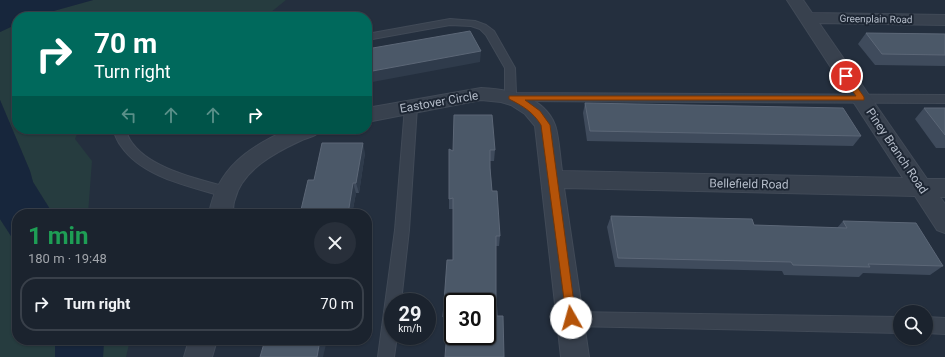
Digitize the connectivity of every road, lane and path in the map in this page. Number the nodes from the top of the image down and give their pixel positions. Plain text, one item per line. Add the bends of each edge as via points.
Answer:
1 (795, 0) edge
2 (806, 18) junction
3 (945, 20) edge
4 (372, 36) edge
5 (512, 97) junction
6 (862, 99) junction
7 (945, 99) edge
8 (411, 107) junction
9 (372, 114) edge
10 (121, 134) edge
11 (298, 134) edge
12 (553, 179) junction
13 (921, 187) junction
14 (945, 188) edge
15 (226, 192) junction
16 (221, 209) edge
17 (945, 223) edge
18 (571, 318) junction
19 (893, 325) edge
20 (933, 325) edge
21 (945, 326) edge
22 (202, 345) edge
23 (198, 357) edge
24 (386, 357) edge
25 (575, 357) edge

1 - 2 street, Piney Branch Road
2 - 3 street, Greenplain Road
2 - 6 street, Piney Branch Road
4 - 5 lane via 450,22 472,23 483,27 490,33 510,68
5 - 6 lane
5 - 8 street, Eastover Circle via 481,94
5 - 12 street, Eastover Circle via 537,112 545,125
6 - 7 lane
6 - 13 street, Piney Branch Road
8 - 9 street, Eastover Circle
8 - 24 lane via 402,230
10 - 15 lane via 127,147 146,164
11 - 15 street via 275,143 254,156 238,172
12 - 13 street, Bellefield Road
12 - 18 street, Eastover Circle
13 - 14 street, Bellefield Road
13 - 17 street, Piney Branch Road
15 - 16 street
18 - 19 lane
18 - 25 street, Eastover Circle
20 - 21 lane
22 - 23 street

